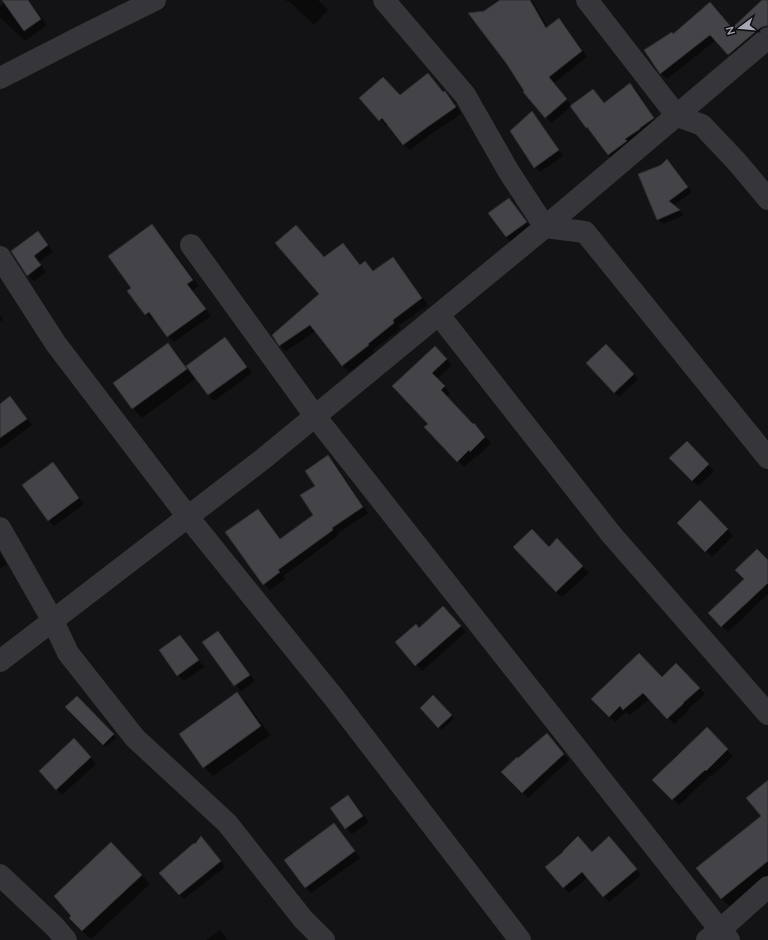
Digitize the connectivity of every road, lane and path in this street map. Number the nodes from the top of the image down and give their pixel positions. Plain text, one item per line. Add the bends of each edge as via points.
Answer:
1 (155, 0) edge
2 (384, 0) edge
3 (587, 0) edge
4 (768, 38) edge
5 (0, 78) edge
6 (677, 116) junction
7 (768, 199) edge
8 (545, 227) junction
9 (191, 245) dead end
10 (0, 258) edge
11 (439, 315) junction
12 (315, 416) junction
13 (768, 458) edge
14 (188, 517) junction
15 (0, 528) edge
16 (53, 620) junction
17 (0, 661) edge
18 (768, 714) edge
19 (3, 882) edge
20 (768, 887) edge
21 (719, 937) edge
22 (66, 940) edge
23 (324, 940) edge
24 (520, 940) edge

1 - 5 street
2 - 8 street via 465,95 509,172
3 - 6 street
4 - 6 street
6 - 7 street via 702,125
6 - 8 street
8 - 11 street
8 - 13 street via 585,232
9 - 12 street
10 - 14 street via 56,344
11 - 12 street
11 - 18 street via 611,534
12 - 14 street
12 - 21 street
14 - 16 street
14 - 24 street via 335,699
15 - 16 street
16 - 17 street
16 - 23 street via 68,653 134,738 227,823 303,919
19 - 22 street via 55,927
20 - 21 street

